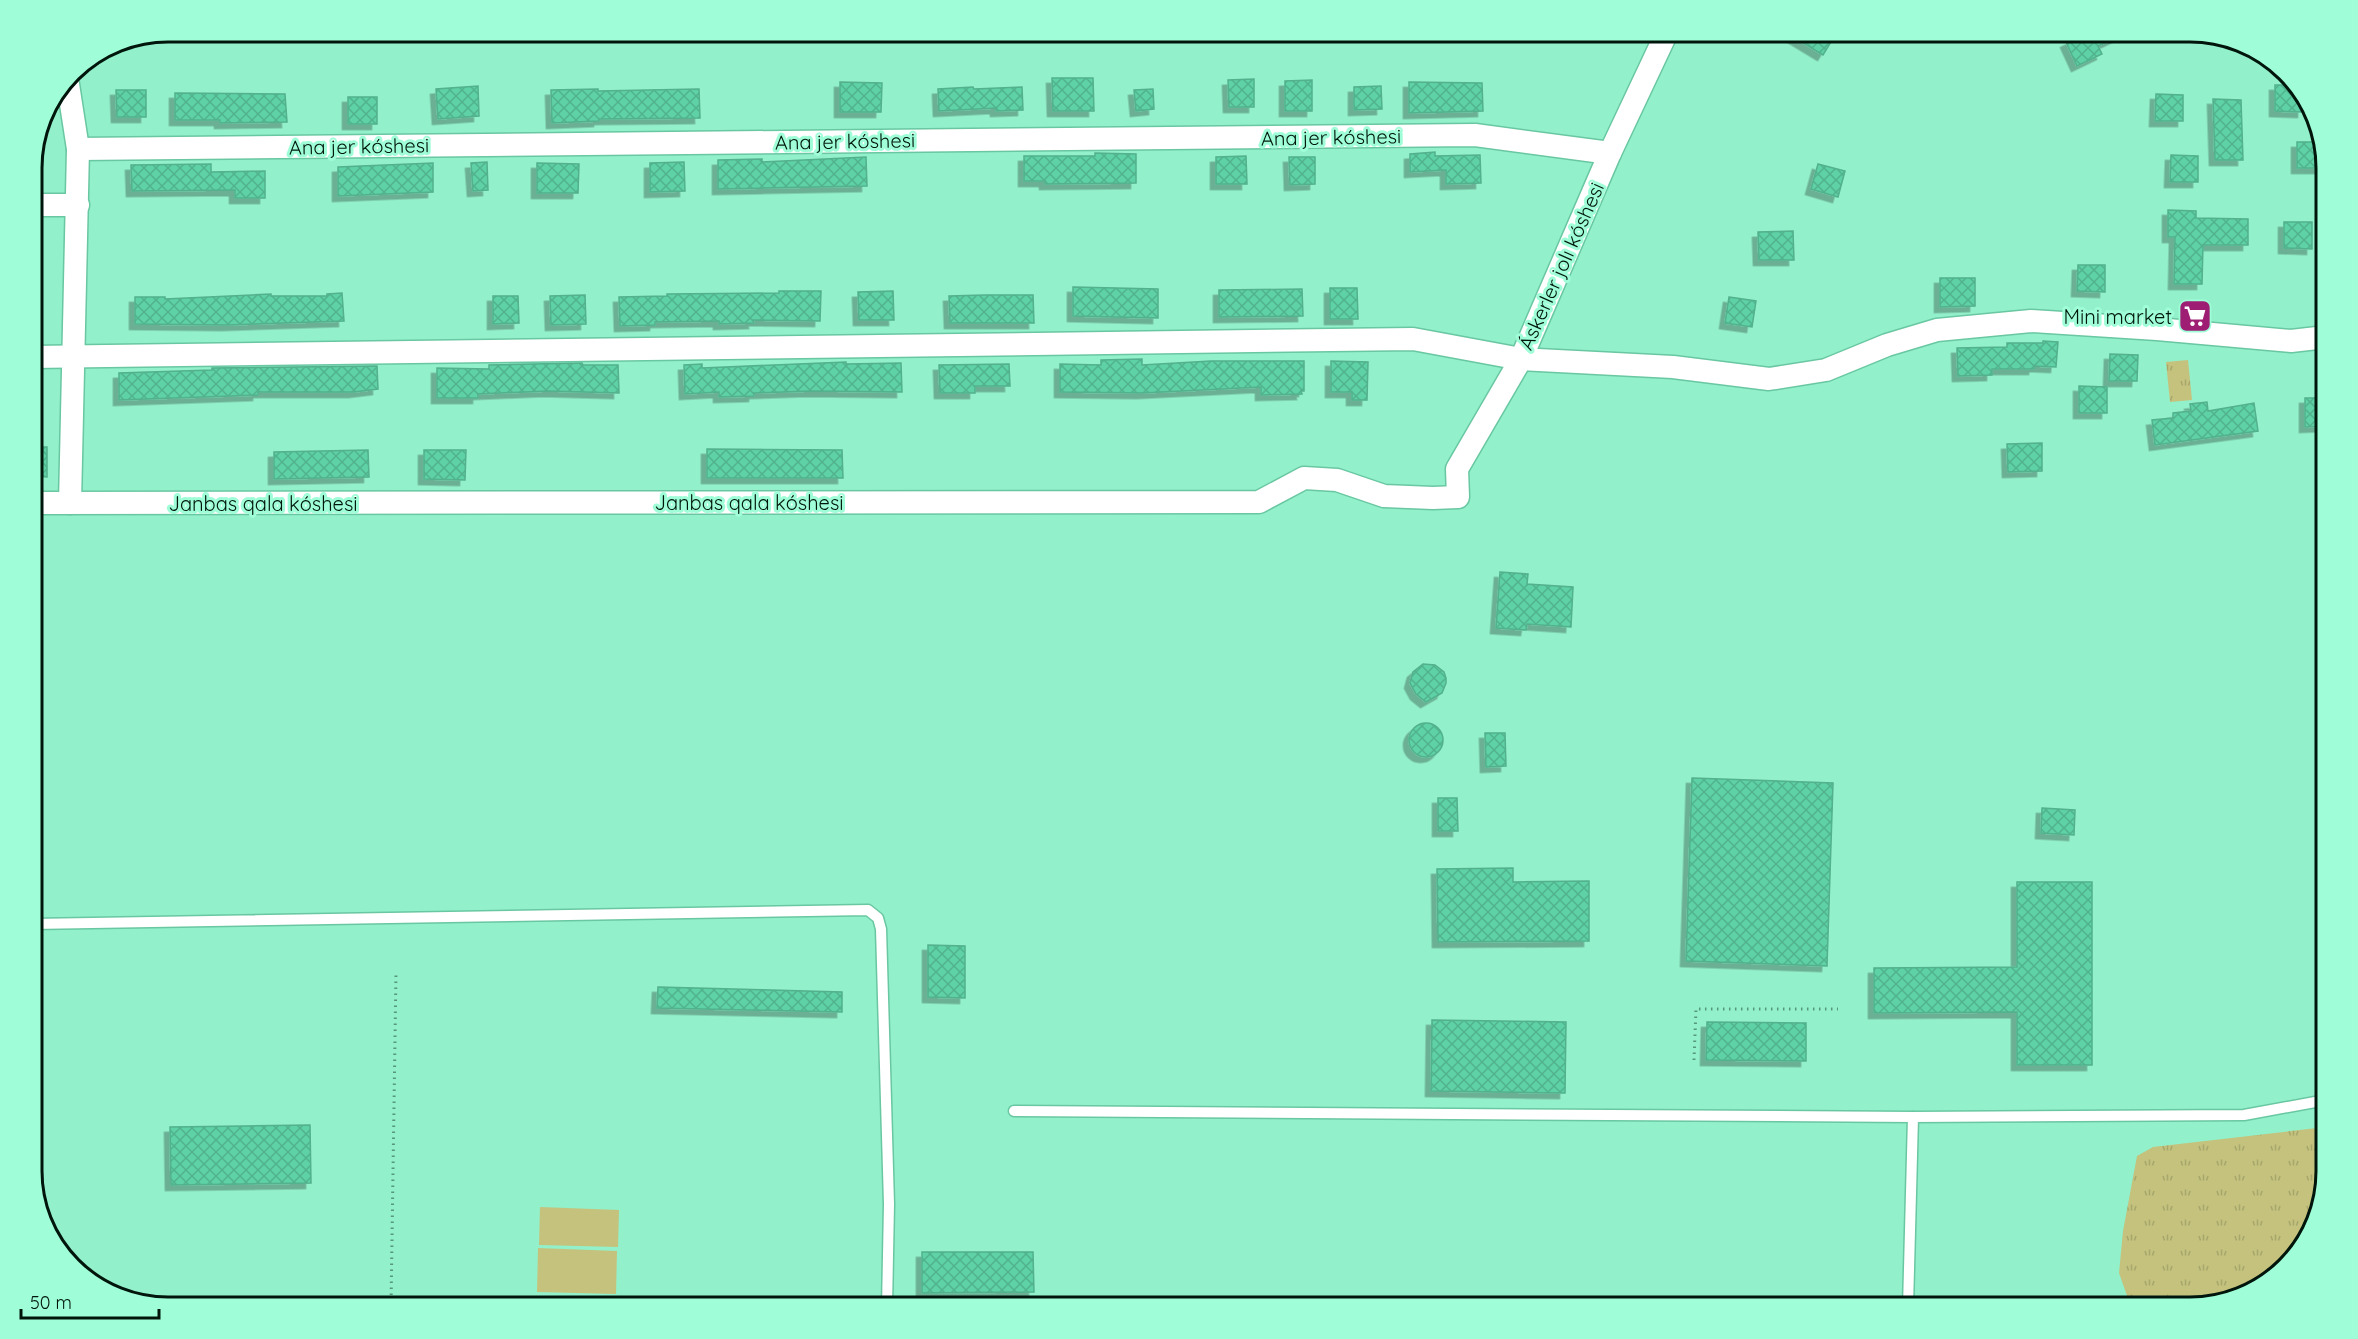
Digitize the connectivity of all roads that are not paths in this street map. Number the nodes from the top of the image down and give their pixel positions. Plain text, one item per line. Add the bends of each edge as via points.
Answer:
1 (1662, 42) edge
2 (69, 90) edge
3 (78, 149) junction
4 (1610, 153) junction
5 (42, 204) edge
6 (78, 205) junction
7 (2316, 338) edge
8 (74, 355) junction
9 (42, 357) edge
10 (1521, 359) junction
11 (1458, 497) joint
12 (42, 503) edge
13 (70, 503) junction
14 (42, 924) edge
15 (2316, 1102) edge
16 (1014, 1111) dead end
17 (1913, 1117) junction
18 (887, 1297) edge
19 (1908, 1297) edge

1 - 4 street, Áskerler jolı kóshesi
2 - 3 street
3 - 4 street, Ana jer kóshesi via 1475,135
3 - 6 street
4 - 10 street, Áskerler jolı kóshesi
5 - 6 street
6 - 8 street
7 - 10 street via 2291,341 2031,321 1937,330 1826,370 1769,379 1673,367
8 - 9 street
8 - 10 street via 1413,339
8 - 13 street
10 - 11 street, Áskerler jolı kóshesi via 1457,469
11 - 13 street, Janbas qala kóshesi via 1384,496 1337,480 1304,478 1259,502
12 - 13 street, Janbas qala kóshesi
14 - 18 lane via 868,910 878,918 882,929 889,1204
15 - 17 lane via 2244,1115
16 - 17 lane
17 - 19 lane

